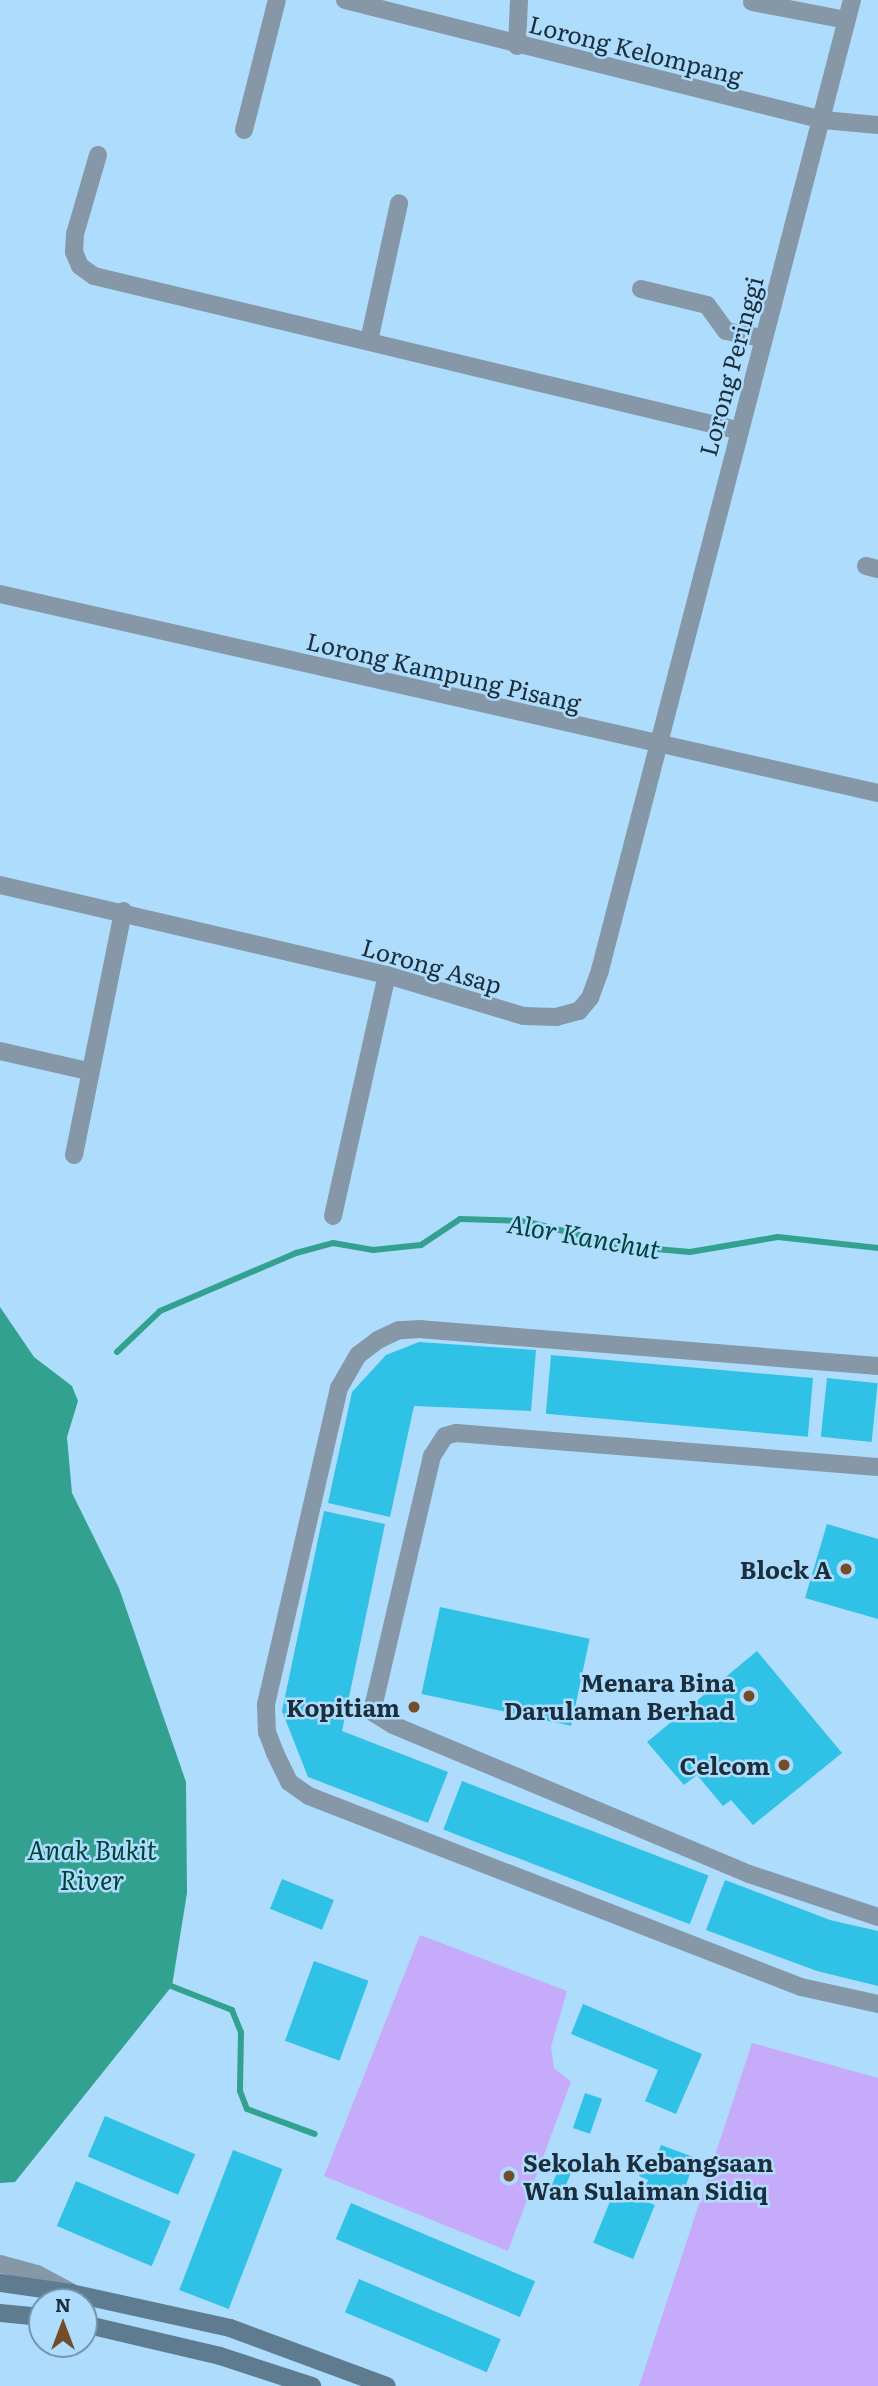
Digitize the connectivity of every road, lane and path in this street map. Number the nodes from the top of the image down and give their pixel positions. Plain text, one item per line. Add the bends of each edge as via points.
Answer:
1 (277, 0) edge
2 (345, 0) edge
3 (519, 0) edge
4 (852, 0) edge
5 (752, 2) edge
6 (846, 20) junction
7 (517, 46) junction
8 (823, 120) junction
9 (878, 125) edge
10 (244, 130) dead end
11 (98, 155) dead end
12 (399, 203) dead end
13 (641, 289) dead end
14 (762, 338) junction
15 (369, 341) junction
16 (737, 430) junction
17 (0, 594) edge
18 (659, 745) junction
19 (878, 793) edge
20 (0, 885) edge
21 (123, 911) junction
22 (387, 975) junction
23 (0, 1051) edge
24 (88, 1071) junction
25 (74, 1155) dead end
26 (333, 1216) dead end
27 (878, 1366) edge
28 (878, 1467) edge
29 (878, 1917) edge
30 (878, 2004) edge
31 (0, 2264) edge
32 (0, 2283) edge
33 (39, 2288) edge
34 (63, 2288) edge
35 (98, 2298) edge
36 (0, 2314) edge
37 (28, 2316) edge
38 (98, 2327) edge
39 (312, 2386) edge
40 (387, 2386) edge

1 - 10 street
2 - 7 street, Lorong Kelompang
3 - 7 street
4 - 6 street, Lorong Peringgi
5 - 6 street
6 - 8 street, Lorong Peringgi
7 - 8 street, Lorong Kelompang
8 - 9 street, Lorong Kelompang
8 - 14 street, Lorong Peringgi
11 - 15 street via 74,252 80,266 94,276
12 - 15 street
13 - 14 street via 707,305 726,331
14 - 16 street, Lorong Peringgi
15 - 16 street
16 - 18 street, Lorong Peringgi
17 - 18 street, Lorong Kampung Pisang
18 - 19 street, Lorong Kampung Pisang
18 - 22 street, Lorong Asap via 600,970 590,998 579,1011 556,1017 524,1016
20 - 21 street, Lorong Asap
21 - 22 street, Lorong Asap
21 - 24 street
22 - 26 street
23 - 24 street
24 - 25 street
27 - 30 street via 421,1329 399,1330 378,1340 358,1355 339,1388 266,1704 267,1732 275,1753 289,1782 309,1796 801,1987
28 - 29 street via 456,1433 445,1437 432,1456 374,1713 393,1725 749,1874
31 - 34 street via 37,2274
32 - 33 main road
35 - 40 main road via 230,2328
36 - 37 main road
38 - 39 main road via 220,2356

